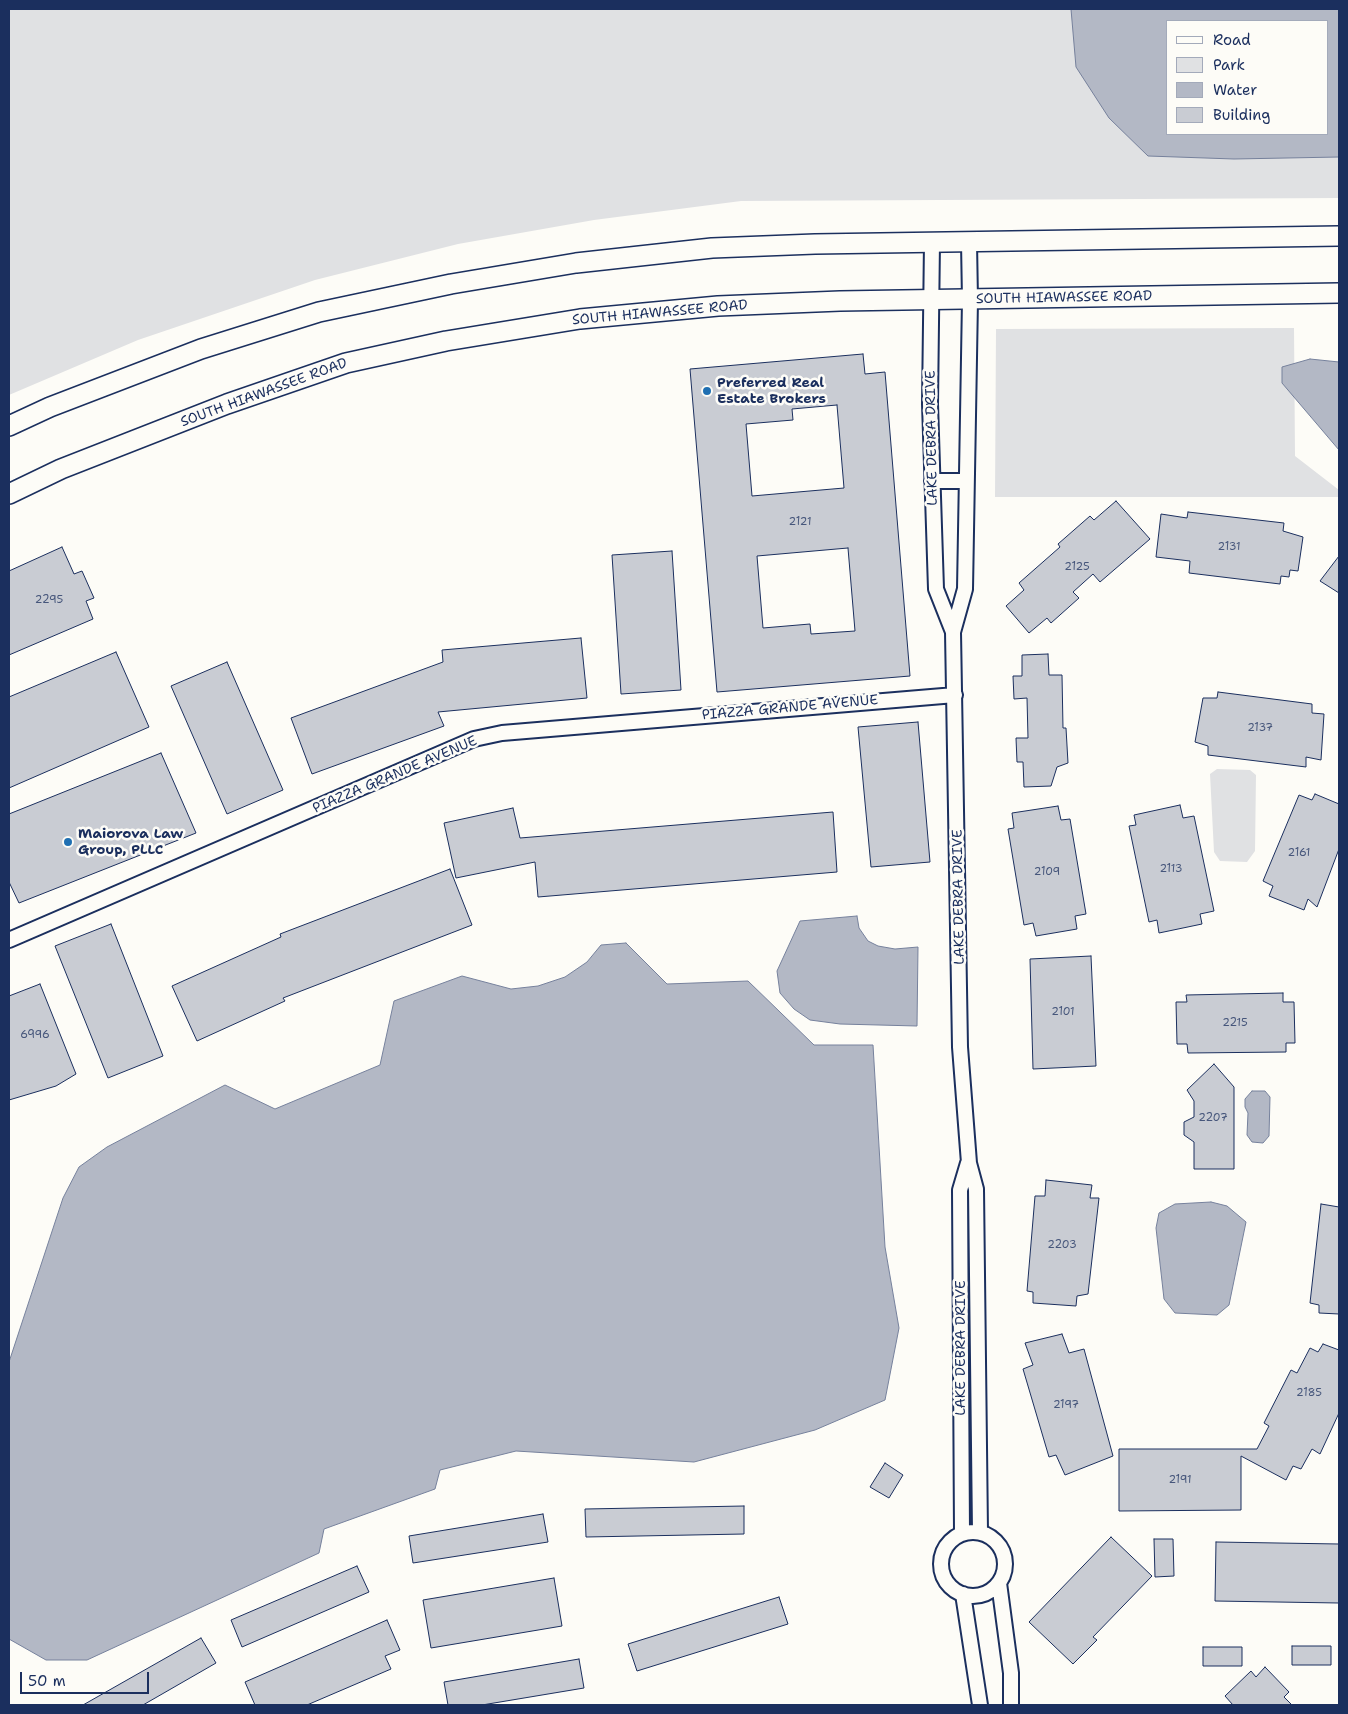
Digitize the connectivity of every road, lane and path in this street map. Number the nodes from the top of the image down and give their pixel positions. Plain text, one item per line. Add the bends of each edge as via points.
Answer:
1 (1339, 236) edge
2 (932, 242) junction
3 (968, 242) junction
4 (1339, 293) edge
5 (930, 300) junction
6 (970, 300) junction
7 (9, 426) edge
8 (932, 480) junction
9 (966, 481) junction
10 (9, 494) edge
11 (953, 632) junction
12 (955, 694) junction
13 (9, 940) edge
14 (968, 1163) junction
15 (980, 1532) junction
16 (962, 1534) junction
17 (999, 1584) junction
18 (963, 1594) junction
19 (980, 1705) edge
20 (1012, 1705) edge

1 - 3 street
2 - 3 street
2 - 5 street, LAKE DEBRA DRIVE
2 - 7 street via 712,248 576,263 451,284 319,312 201,348 50,406
3 - 6 street, LAKE DEBRA DRIVE
4 - 6 street, SOUTH HIAWASSEE ROAD
5 - 6 street, SOUTH HIAWASSEE ROAD
5 - 8 street, LAKE DEBRA DRIVE
5 - 10 street, SOUTH HIAWASSEE ROAD via 718,306 580,319 368,357 227,404 61,469
6 - 9 street, LAKE DEBRA DRIVE
8 - 9 street
8 - 11 street, LAKE DEBRA DRIVE via 936,589
9 - 11 street, LAKE DEBRA DRIVE via 965,589
11 - 12 street, LAKE DEBRA DRIVE
12 - 13 street, PIAZZA GRANDE AVENUE via 502,733 474,739
12 - 14 street, LAKE DEBRA DRIVE via 960,1047
14 - 15 street, LAKE DEBRA DRIVE via 976,1188
14 - 16 street, LAKE DEBRA DRIVE via 960,1190
15 - 16 street
15 - 17 street via 998,1543 1004,1556 1005,1569
16 - 18 street via 948,1544 942,1555 941,1570 947,1582
17 - 18 street via 980,1595
17 - 20 street
18 - 19 street

